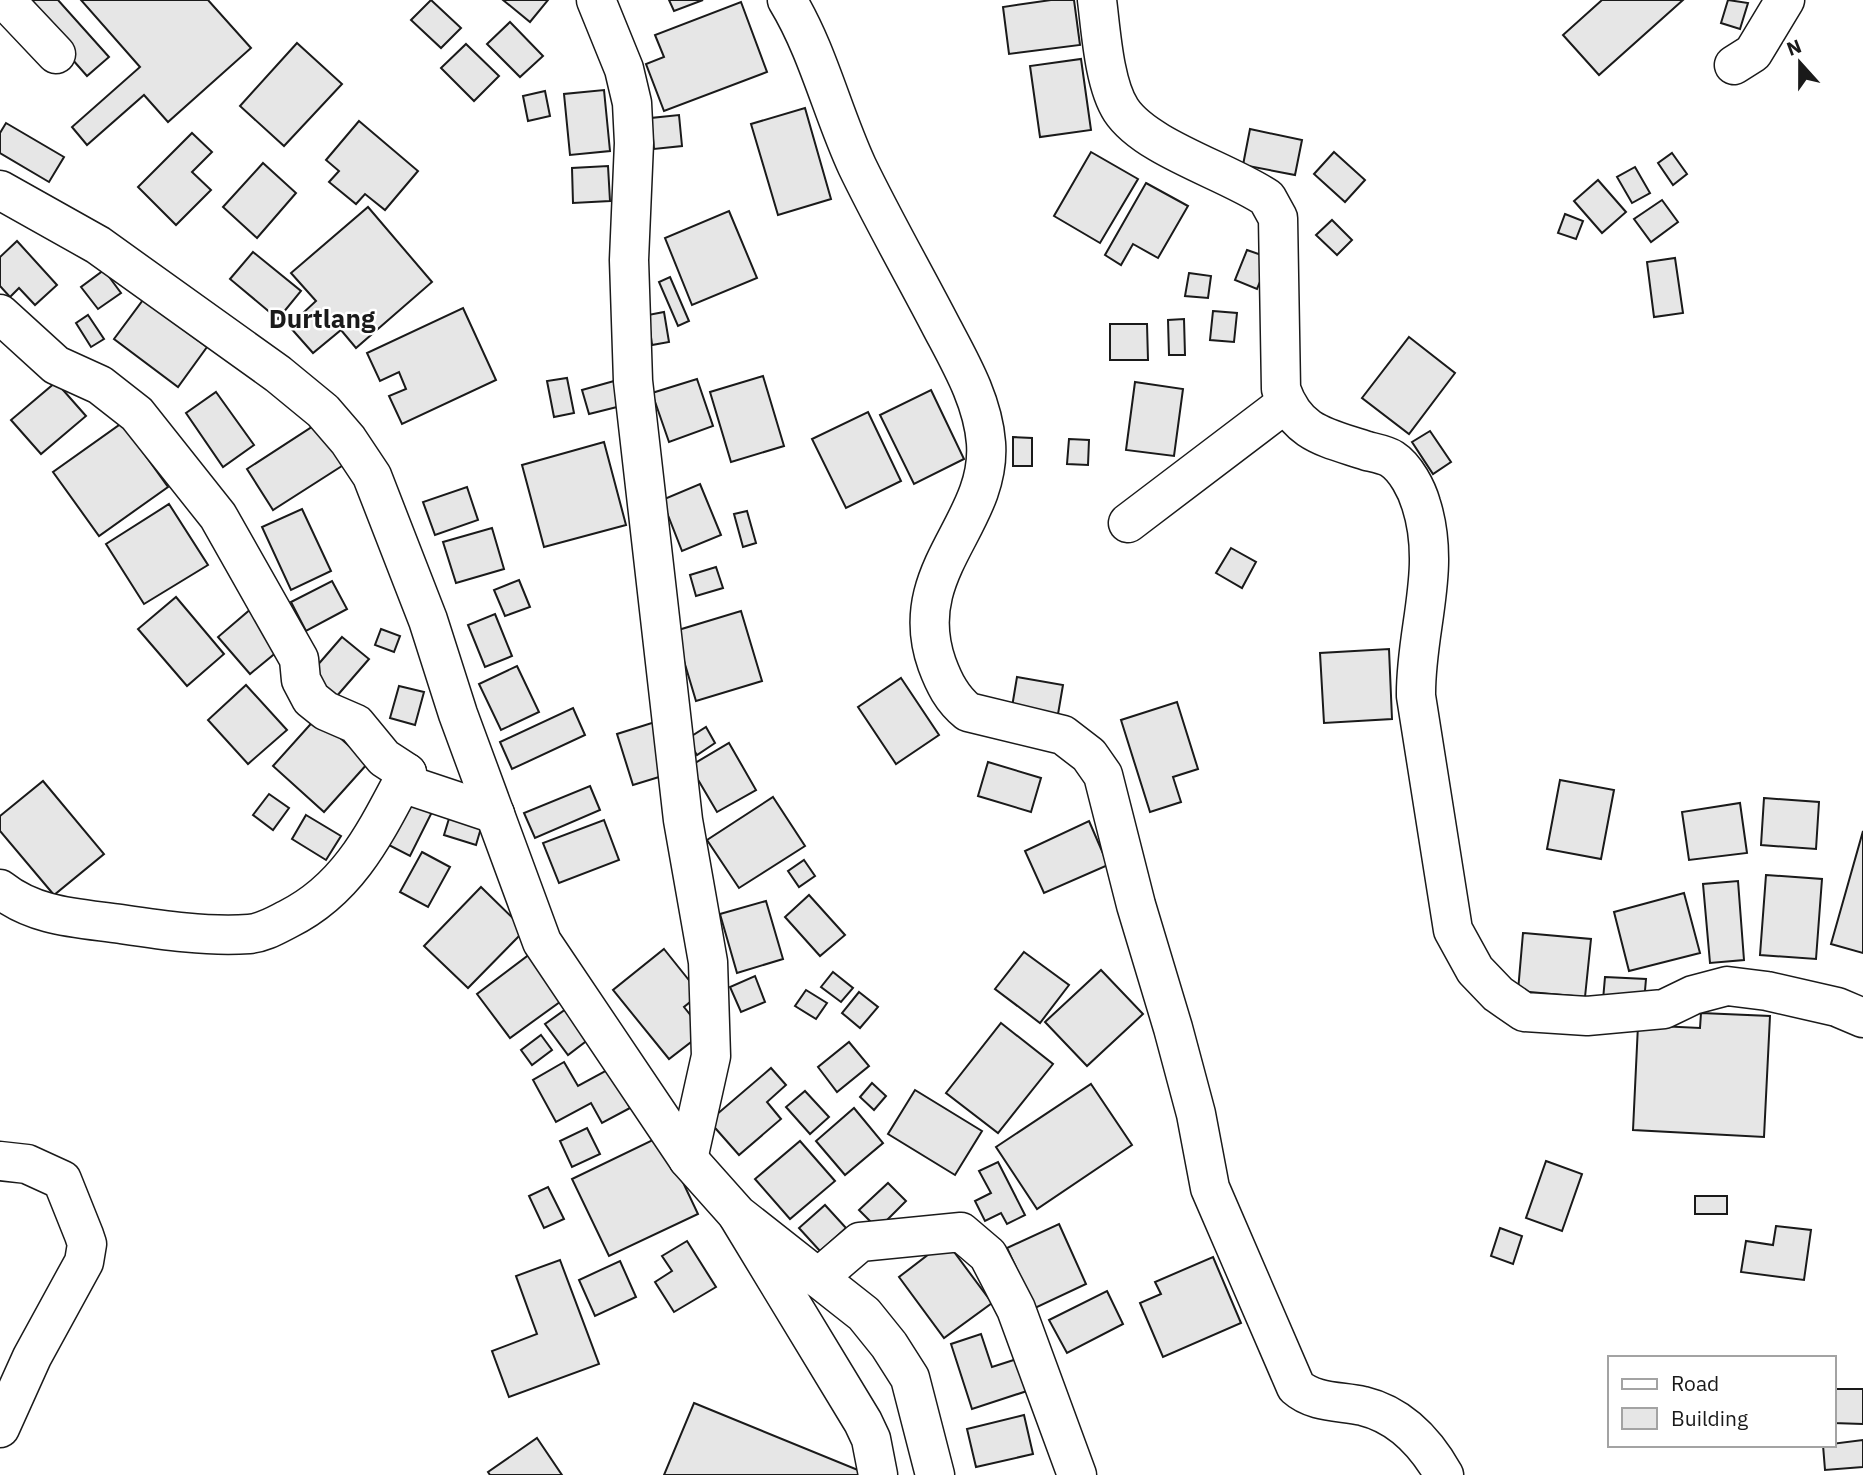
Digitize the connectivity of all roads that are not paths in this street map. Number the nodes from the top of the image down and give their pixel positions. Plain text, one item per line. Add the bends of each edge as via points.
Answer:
1 (5, 0) edge
2 (596, 0) edge
3 (787, 0) edge
4 (1097, 0) edge
5 (1785, 0) edge
6 (56, 54) dead end
7 (1734, 65) dead end
8 (0, 190) edge
9 (0, 314) edge
10 (1286, 403) junction
11 (1128, 523) dead end
12 (407, 773) junction
13 (495, 814) junction
14 (0, 889) edge
15 (1863, 1018) edge
16 (688, 1159) junction
17 (0, 1161) edge
18 (737, 1214) junction
19 (818, 1278) junction
20 (0, 1428) edge
21 (878, 1475) edge
22 (935, 1475) edge
23 (1077, 1475) edge
24 (1444, 1475) edge

1 - 6 main road
2 - 16 main road via 624,69 632,103 629,260 633,381 683,820 708,962 711,1056
3 - 24 main road via 858,166 965,372 982,419 986,466 933,588 929,632 944,682 956,703 968,712 1076,742 1103,775 1174,1028 1210,1188 1296,1387 1306,1395 1388,1415 1412,1432
4 - 10 main road via 1111,85 1121,110 1145,134 1267,198 1278,218 1281,389
5 - 7 main road via 1753,53
8 - 13 main road via 98,245 267,366 323,411 348,440 377,488
9 - 12 main road via 56,365 100,385 137,414 218,516 299,659 301,680 312,699 326,711 356,724 384,758
10 - 11 main road
10 - 15 main road via 1311,432 1393,459 1421,503 1430,584 1416,696 1453,930 1475,970 1524,1012 1587,1016 1664,1009 1727,986 1802,999
12 - 13 main road via 408,785
12 - 14 main road via 372,838 342,881 304,911 251,934 148,928 38,912
13 - 16 main road via 542,942
16 - 18 main road
17 - 20 main road via 27,1164 62,1180 87,1244 84,1262 32,1357
18 - 19 main road
18 - 21 main road via 863,1422
19 - 22 main road via 864,1314 910,1378
19 - 23 main road via 860,1242 961,1232 988,1255 1016,1308

